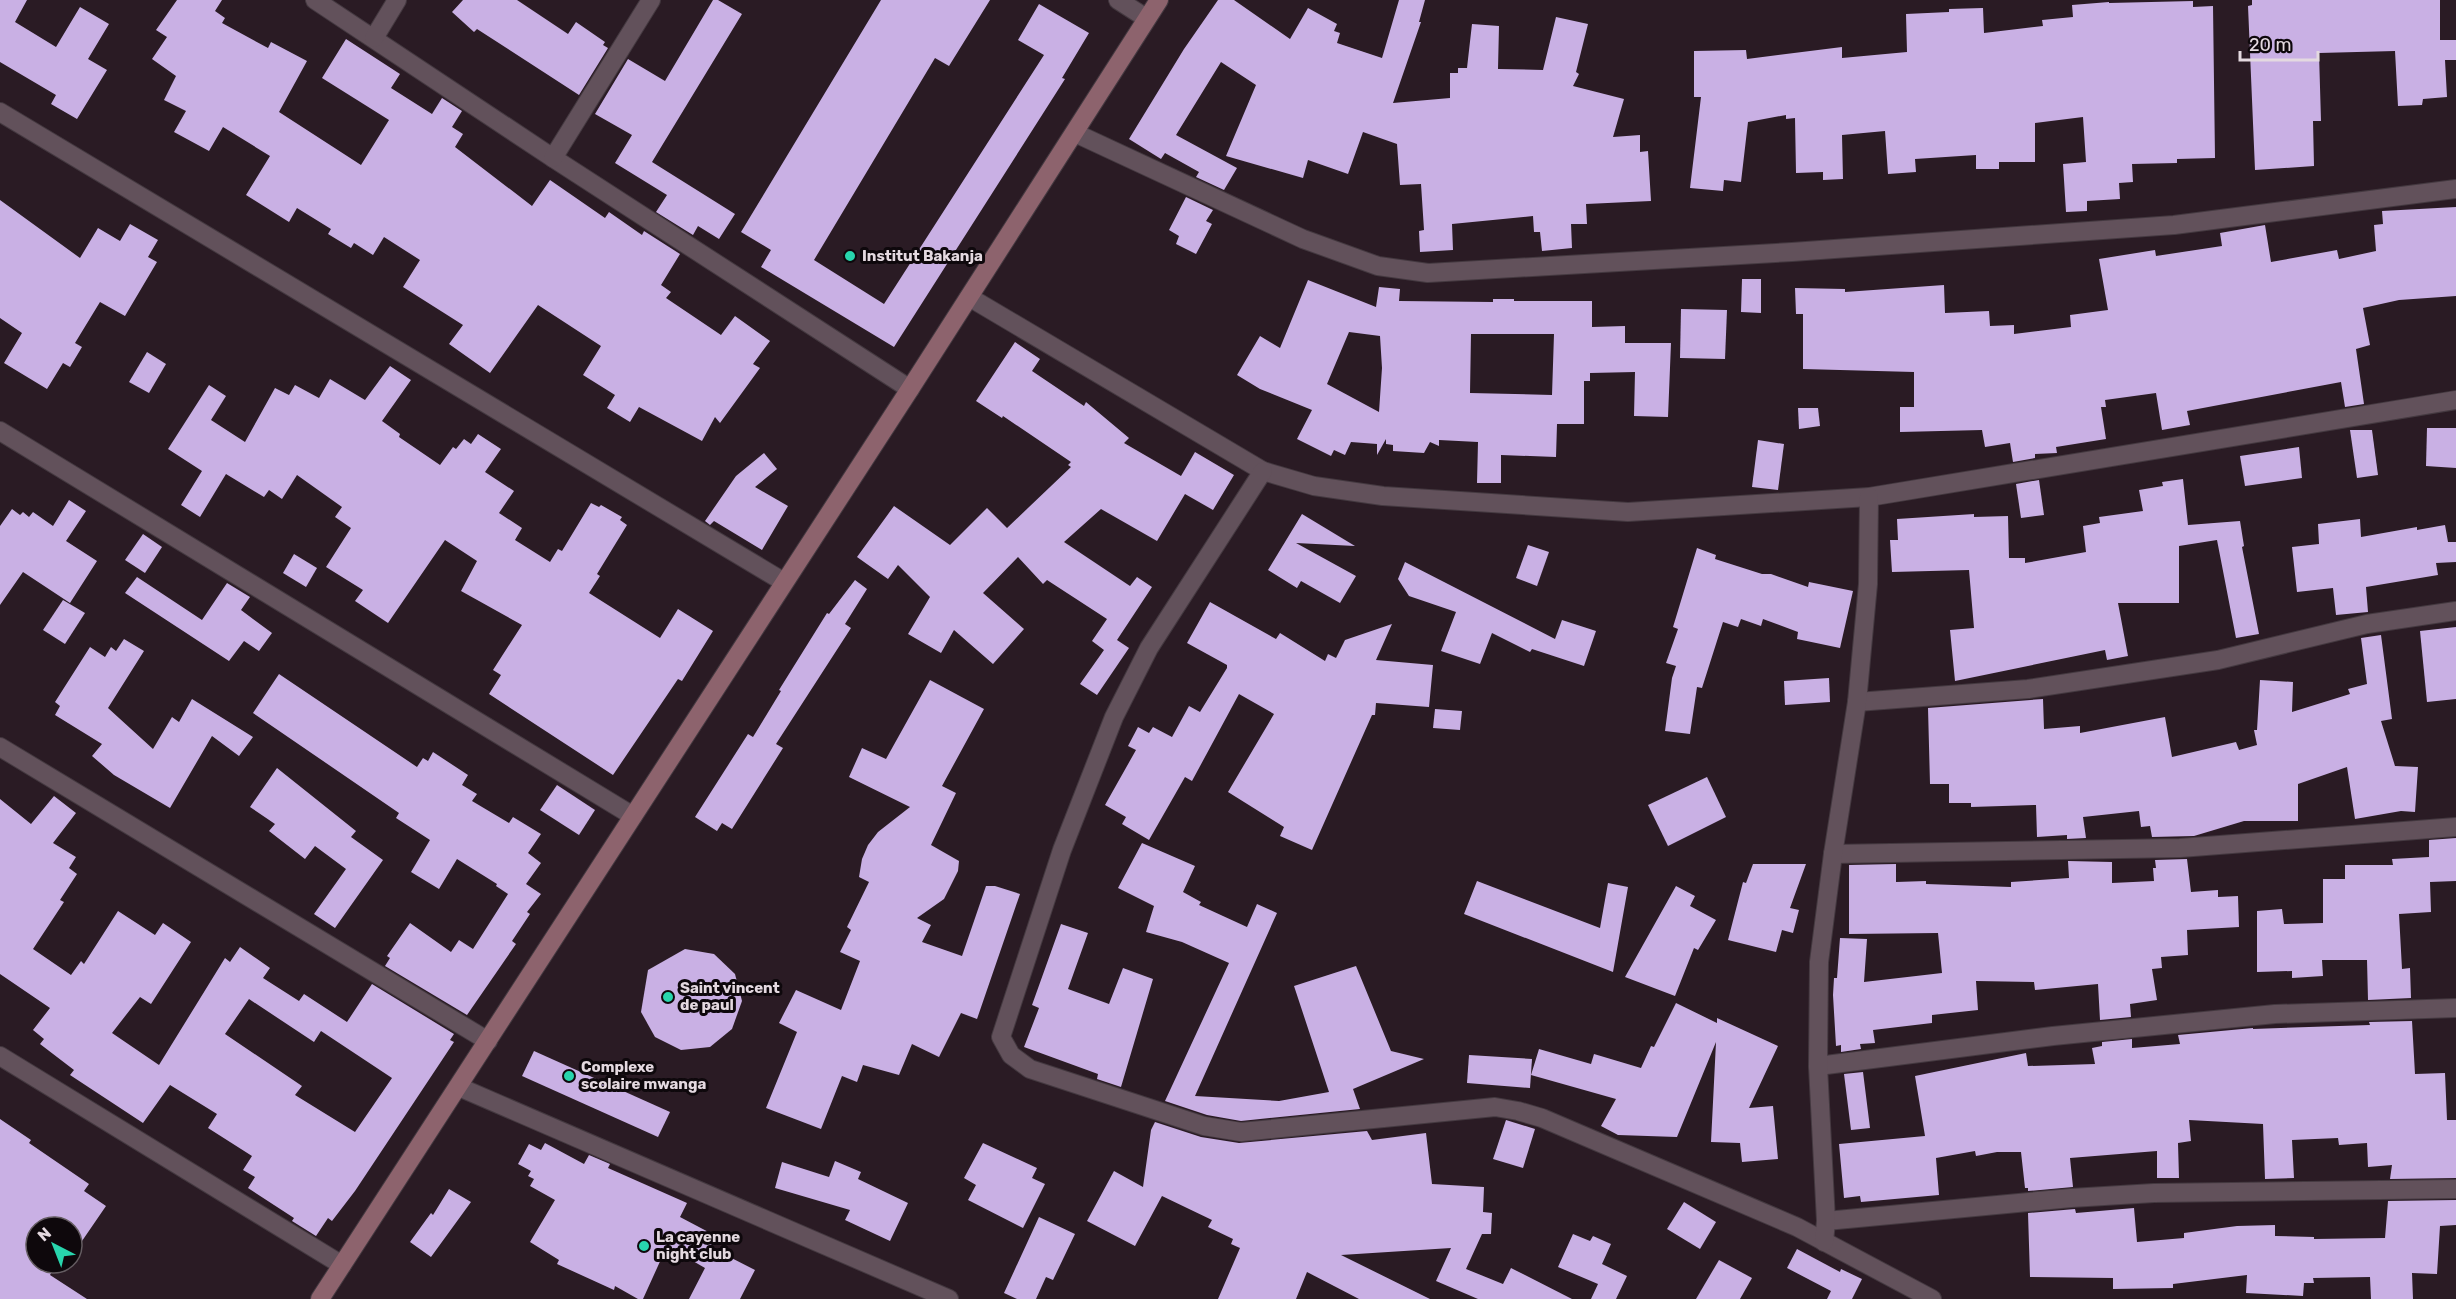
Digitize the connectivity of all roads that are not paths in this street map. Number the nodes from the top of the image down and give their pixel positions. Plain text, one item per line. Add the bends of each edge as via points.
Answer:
1 (315, 0) edge
2 (397, 0) edge
3 (651, 0) edge
4 (1118, 0) edge
5 (1159, 0) edge
6 (1146, 18) junction
7 (374, 38) junction
8 (0, 112) edge
9 (1075, 133) junction
10 (554, 158) junction
11 (2456, 189) edge
12 (969, 297) junction
13 (910, 389) junction
14 (2456, 400) edge
15 (0, 431) edge
16 (1263, 471) junction
17 (1869, 497) junction
18 (784, 582) junction
19 (2456, 611) edge
20 (1857, 702) junction
21 (0, 747) edge
22 (633, 816) junction
23 (2456, 827) edge
24 (1833, 854) junction
25 (2456, 1008) edge
26 (488, 1041) junction
27 (0, 1056) edge
28 (1818, 1066) junction
29 (459, 1087) junction
30 (2456, 1189) edge
31 (1826, 1221) junction
32 (1824, 1242) junction
33 (342, 1265) junction
34 (320, 1299) edge
35 (950, 1299) edge
36 (1932, 1299) edge

1 - 7 street
2 - 7 street
3 - 10 street
4 - 6 street
5 - 6 main road
6 - 9 main road
7 - 10 street
8 - 18 street
9 - 11 street via 1303,239 1378,266 1428,273 2174,225
9 - 12 main road
10 - 13 street
12 - 13 main road
12 - 16 street
13 - 18 main road
14 - 17 street
15 - 22 street
16 - 17 street via 1314,486 1383,496 1628,512
16 - 32 street via 1155,638 1114,717 1062,850 1001,1037 1011,1055 1030,1070 1224,1131 1495,1107 1518,1111 1587,1136
17 - 20 street via 1868,585
18 - 22 main road
19 - 20 street via 2367,624 2218,660 2039,688
20 - 24 street
21 - 26 street
22 - 26 main road
23 - 24 street via 2180,848
24 - 28 street via 1819,962
25 - 28 street via 2275,1014 2053,1036
26 - 29 main road
27 - 33 street
28 - 31 street
29 - 33 main road
29 - 35 street
30 - 31 street via 2142,1194
31 - 32 street
32 - 36 street
33 - 34 main road

